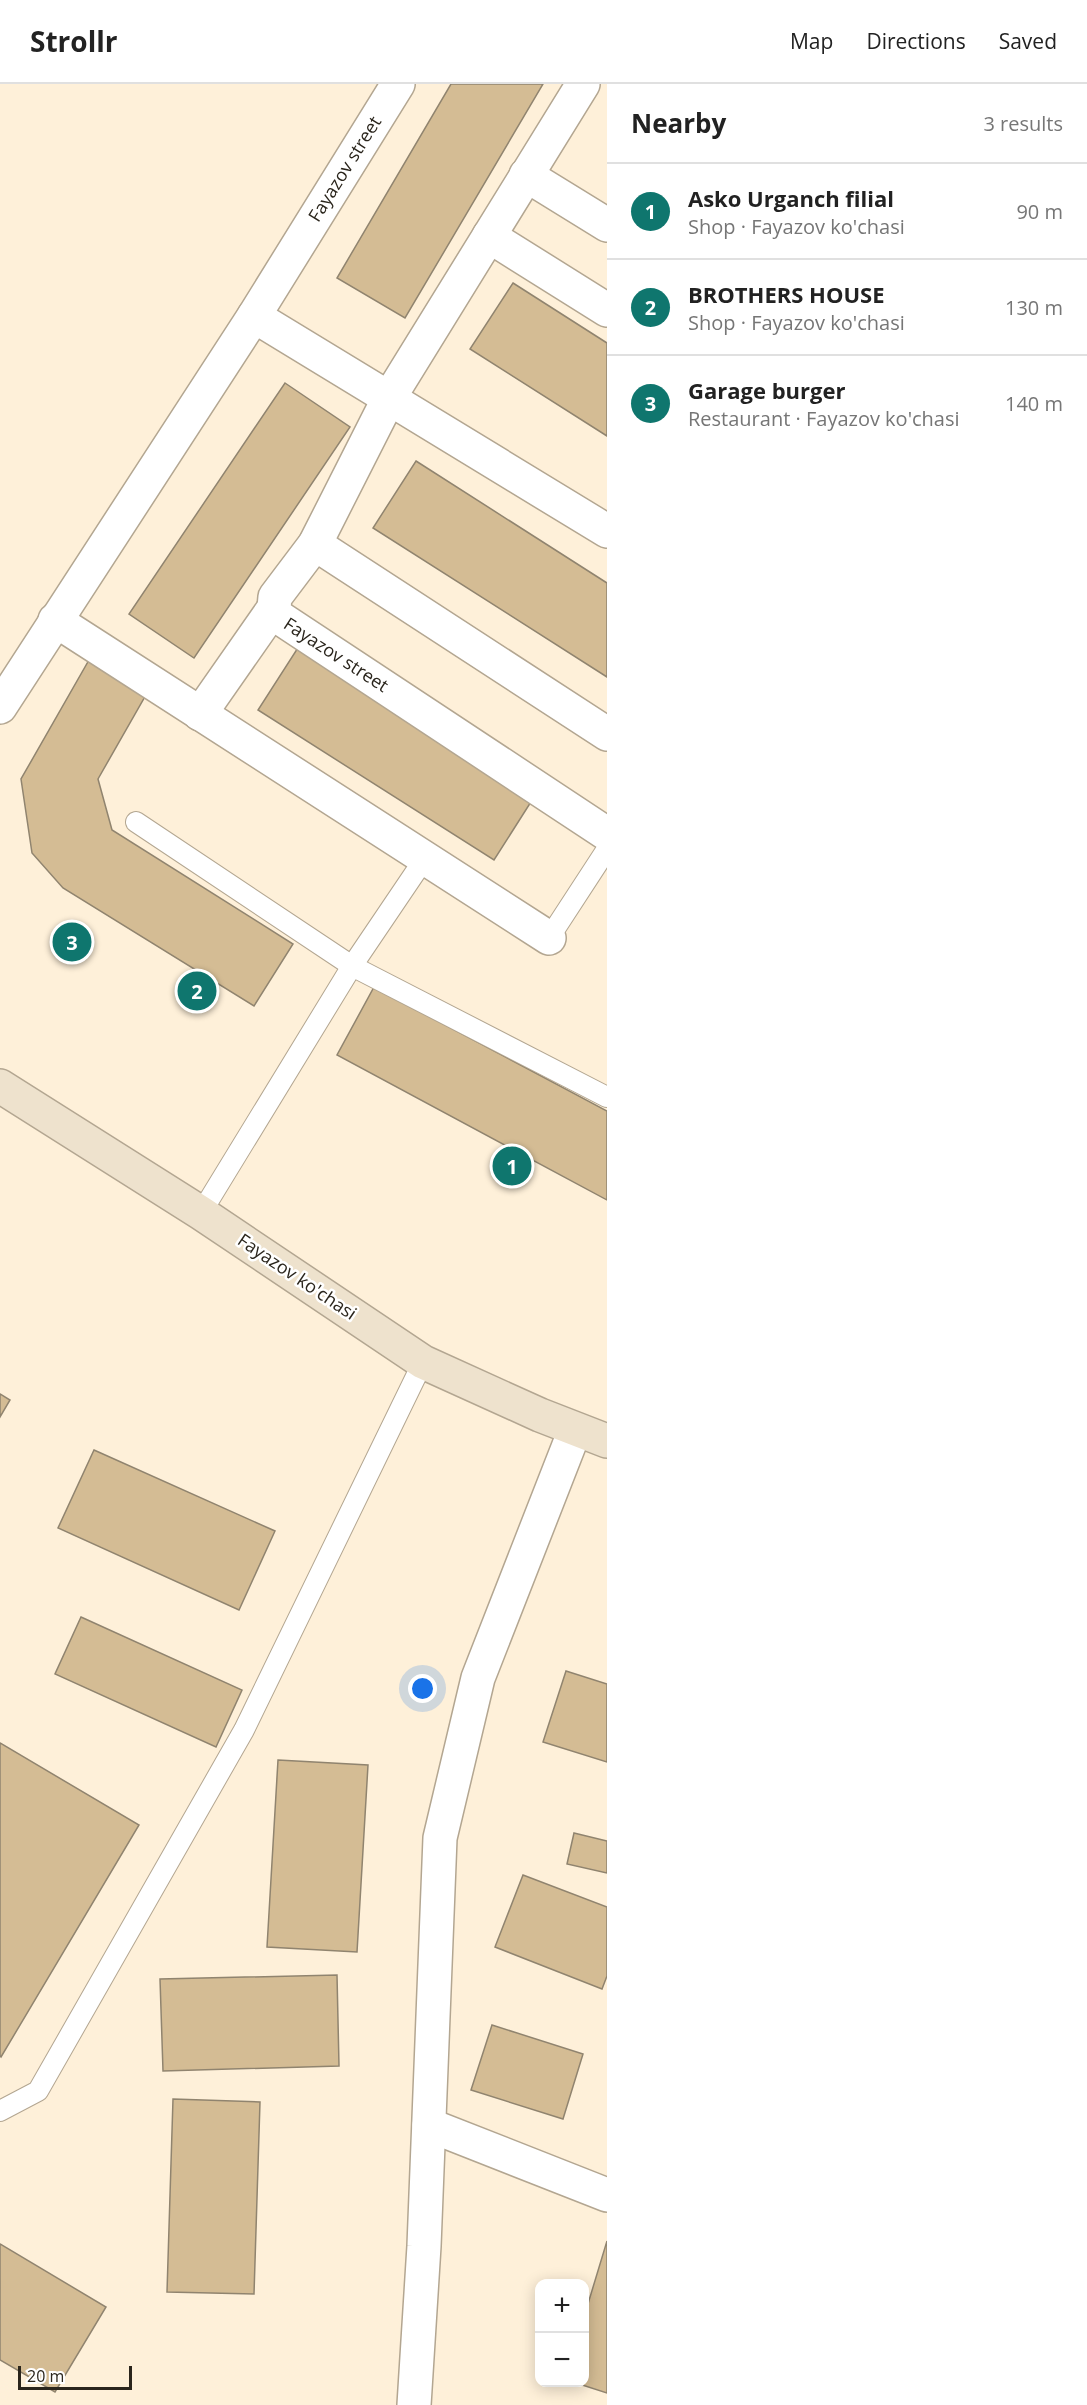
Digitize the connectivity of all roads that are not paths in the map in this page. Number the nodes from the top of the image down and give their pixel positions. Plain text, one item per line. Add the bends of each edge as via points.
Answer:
1 (398, 84) edge
2 (583, 84) edge
3 (526, 175) junction
4 (607, 225) edge
5 (489, 236) junction
6 (607, 310) edge
7 (254, 316) junction
8 (389, 398) junction
9 (607, 531) edge
10 (315, 544) junction
11 (274, 608) junction
12 (55, 620) junction
13 (0, 707) edge
14 (200, 714) junction
15 (607, 734) edge
16 (136, 822) dead end
17 (605, 832) edge
18 (425, 858) junction
19 (549, 938) joint
20 (352, 966) junction
21 (0, 1086) edge
22 (607, 1097) edge
23 (201, 1213) junction
24 (423, 1362) junction
25 (575, 1430) junction
26 (607, 1441) edge
27 (0, 2111) edge
28 (429, 2125) junction
29 (607, 2195) edge
30 (414, 2405) edge

1 - 7 street, Fayazov street
2 - 3 street
3 - 4 street
3 - 5 street
5 - 6 street
5 - 8 street
7 - 8 street
7 - 12 street, Fayazov street
8 - 9 street
8 - 10 street, Fayazov street
10 - 11 street, Fayazov street via 275,597
10 - 15 street
11 - 14 street
11 - 17 street, Fayazov street via 277,616
12 - 13 street, Fayazov street
12 - 14 street
14 - 18 street
16 - 20 lane
17 - 19 lane
18 - 19 street
18 - 20 lane
20 - 22 lane
20 - 23 lane
21 - 23 main road, Fayazov ko'chasi
23 - 24 main road, Fayazov ko'chasi
24 - 25 main road, Fayazov ko'chasi
24 - 27 lane via 239,1740 38,2091
25 - 26 main road, Fayazov ko'chasi
25 - 28 street via 478,1677 440,1838
28 - 29 street
28 - 30 street

